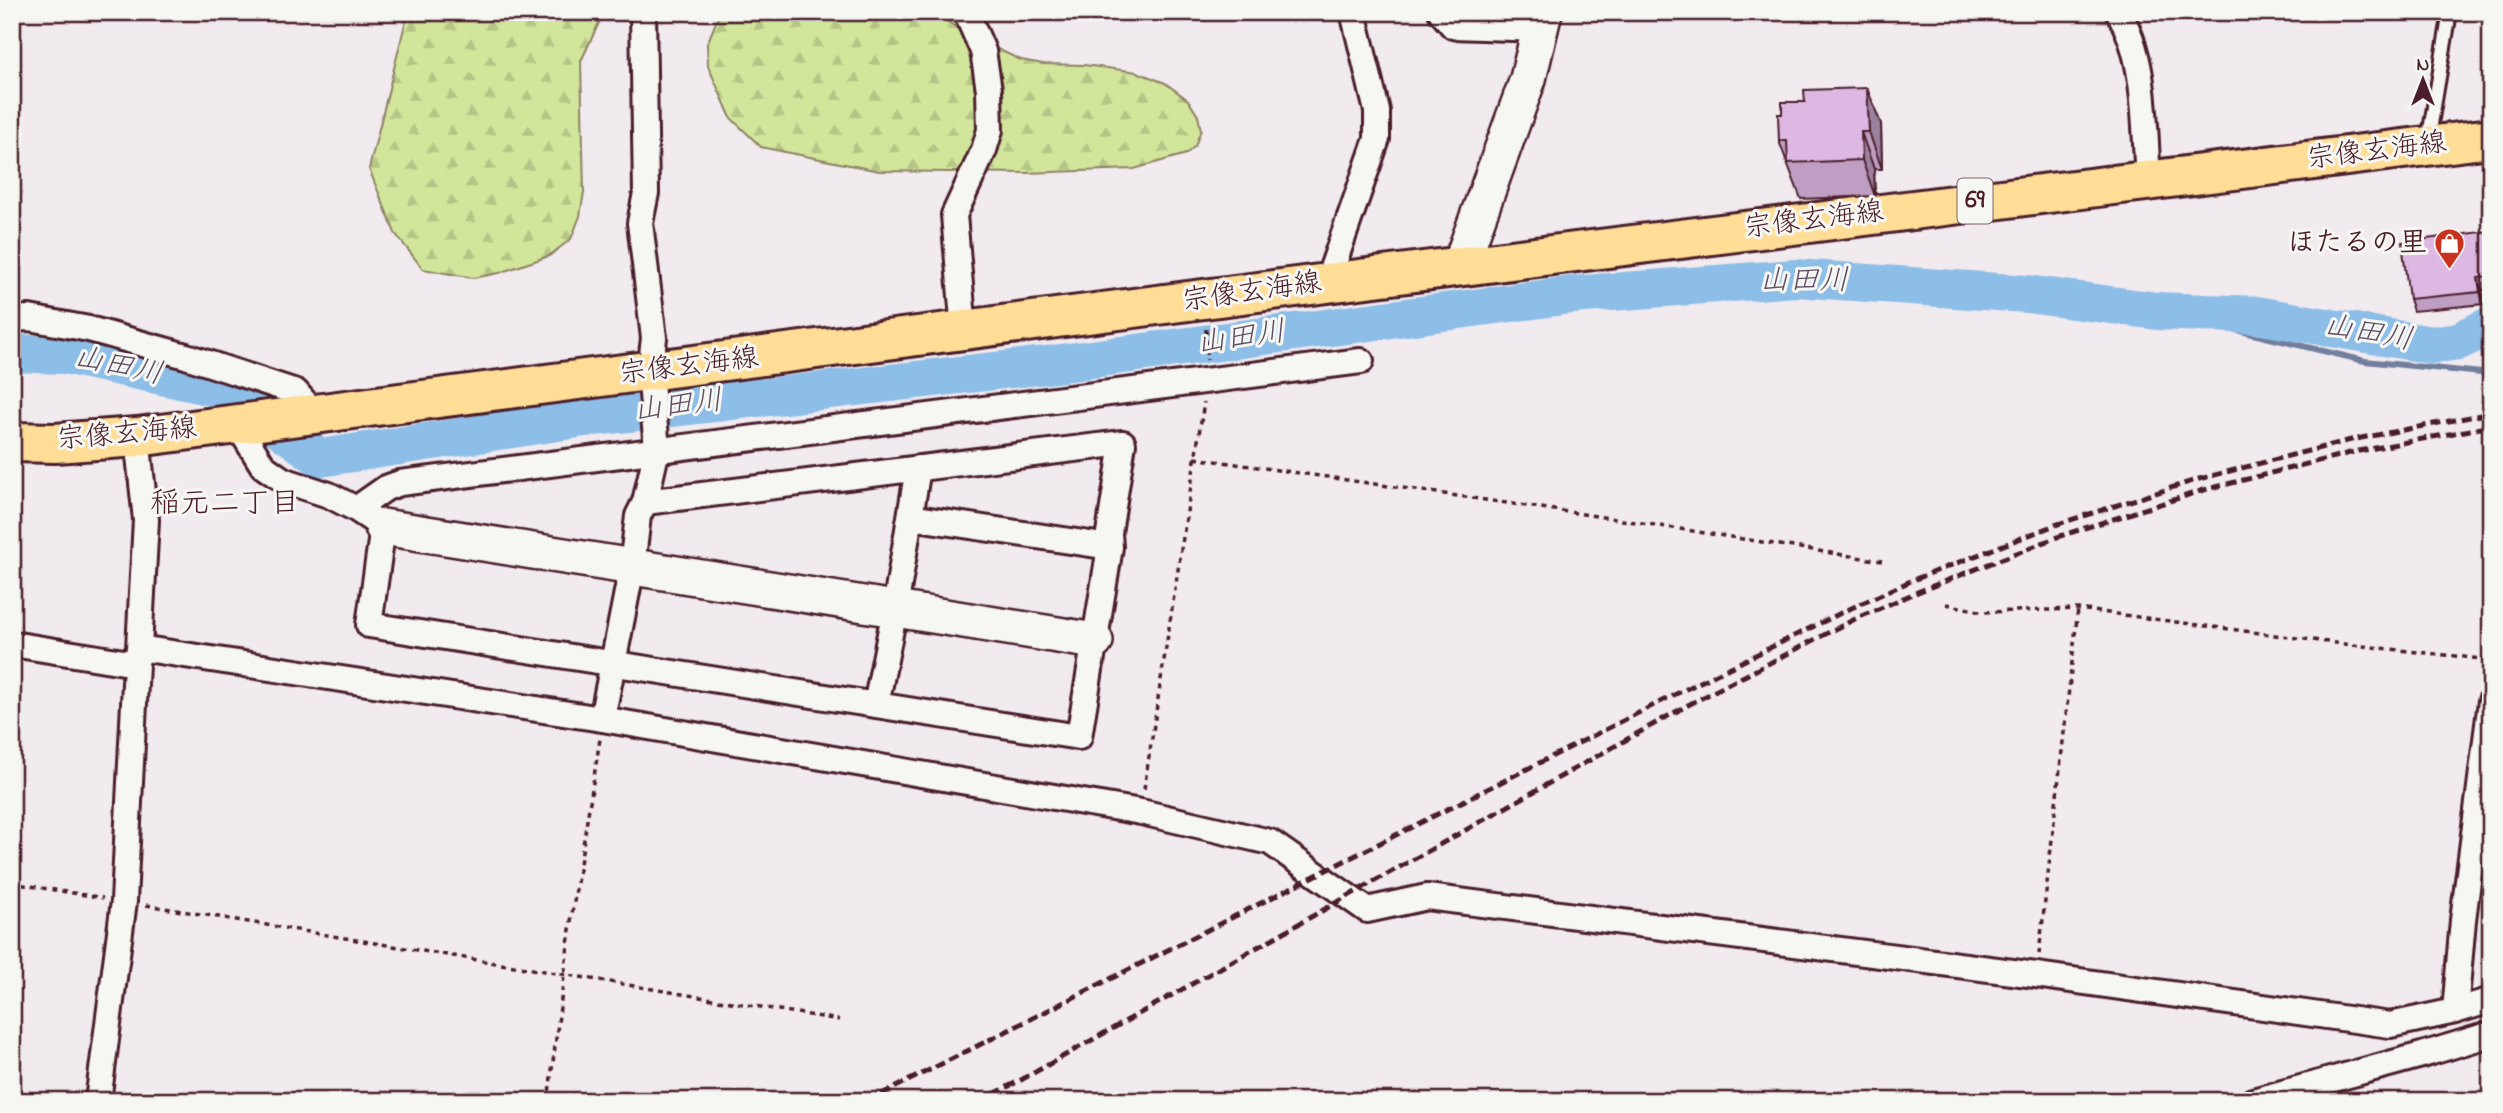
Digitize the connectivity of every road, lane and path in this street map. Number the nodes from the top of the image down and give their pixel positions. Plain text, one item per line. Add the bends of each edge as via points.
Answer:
1 (643, 12) edge
2 (966, 12) edge
3 (1353, 12) edge
4 (1441, 12) edge
5 (2118, 12) edge
6 (2450, 12) edge
7 (1542, 21) edge
8 (2491, 138) edge
9 (2428, 145) junction
10 (2148, 179) junction
11 (1460, 266) junction
12 (1327, 283) junction
13 (1204, 300) junction
14 (12, 319) edge
15 (964, 331) junction
16 (1361, 361) dead end
17 (650, 372) junction
18 (1208, 379) junction
19 (314, 414) junction
20 (237, 424) junction
21 (137, 437) junction
22 (12, 442) edge
23 (657, 449) junction
24 (1195, 458) junction
25 (918, 468) junction
26 (645, 502) junction
27 (910, 517) junction
28 (369, 518) junction
29 (1110, 547) junction
30 (1882, 561) dead end
31 (632, 567) junction
32 (1946, 604) dead end
33 (895, 609) junction
34 (2078, 609) junction
35 (1095, 641) junction
36 (12, 644) edge
37 (138, 656) junction
38 (2491, 660) edge
39 (614, 663) junction
40 (2491, 701) edge
41 (876, 705) junction
42 (603, 719) junction
43 (1141, 812) junction
44 (12, 883) edge
45 (124, 901) junction
46 (566, 975) junction
47 (2036, 975) junction
48 (2491, 1000) edge
49 (2455, 1011) junction
50 (839, 1020) dead end
51 (2491, 1034) edge
52 (98, 1101) edge
53 (548, 1101) edge
54 (2253, 1101) edge

1 - 17 street via 646,194 640,223 654,338
2 - 15 street via 983,51 990,130 954,215
3 - 12 street via 1377,111 1377,139
4 - 7 street via 1453,26
5 - 10 street via 2127,26 2139,68
6 - 9 lane
7 - 11 street via 1528,79
8 - 9 main road, 宗像玄海線 / 69
9 - 10 main road, 宗像玄海線 / 69
10 - 11 main road, 宗像玄海線 / 69
11 - 12 main road, 宗像玄海線 / 69
12 - 13 main road, 宗像玄海線 / 69
13 - 15 main road, 宗像玄海線 / 69
13 - 18 path
14 - 19 street via 89,329 186,356 296,392
15 - 17 main road, 宗像玄海線 / 69
16 - 18 street
17 - 19 main road, 宗像玄海線 / 69
17 - 23 street
18 - 23 street
18 - 24 path
19 - 20 main road, 宗像玄海線 / 69
20 - 21 main road, 宗像玄海線 / 69
20 - 28 street via 263,466 283,480 329,495
21 - 22 main road, 宗像玄海線 / 69
21 - 37 street via 146,520
23 - 26 street
23 - 28 street via 400,483 386,488
24 - 30 path
24 - 43 path
25 - 26 street
25 - 27 street
25 - 29 street via 1123,443
26 - 31 street via 638,516
27 - 29 street
27 - 33 street
28 - 31 street
28 - 39 street via 369,625
29 - 35 street
31 - 33 street
31 - 39 street
32 - 34 path via 1984,612
33 - 35 street
33 - 41 street
34 - 38 path
34 - 47 path
35 - 41 street via 1079,737
36 - 37 street
37 - 42 street
37 - 45 street
39 - 41 street
39 - 42 street
40 - 49 street
42 - 43 street
42 - 46 path
43 - 47 street via 1270,842 1367,910 1427,897
44 - 45 path
45 - 46 path
45 - 52 street
46 - 50 path
46 - 53 path
47 - 49 street via 2390,1025
48 - 49 street
51 - 54 street

